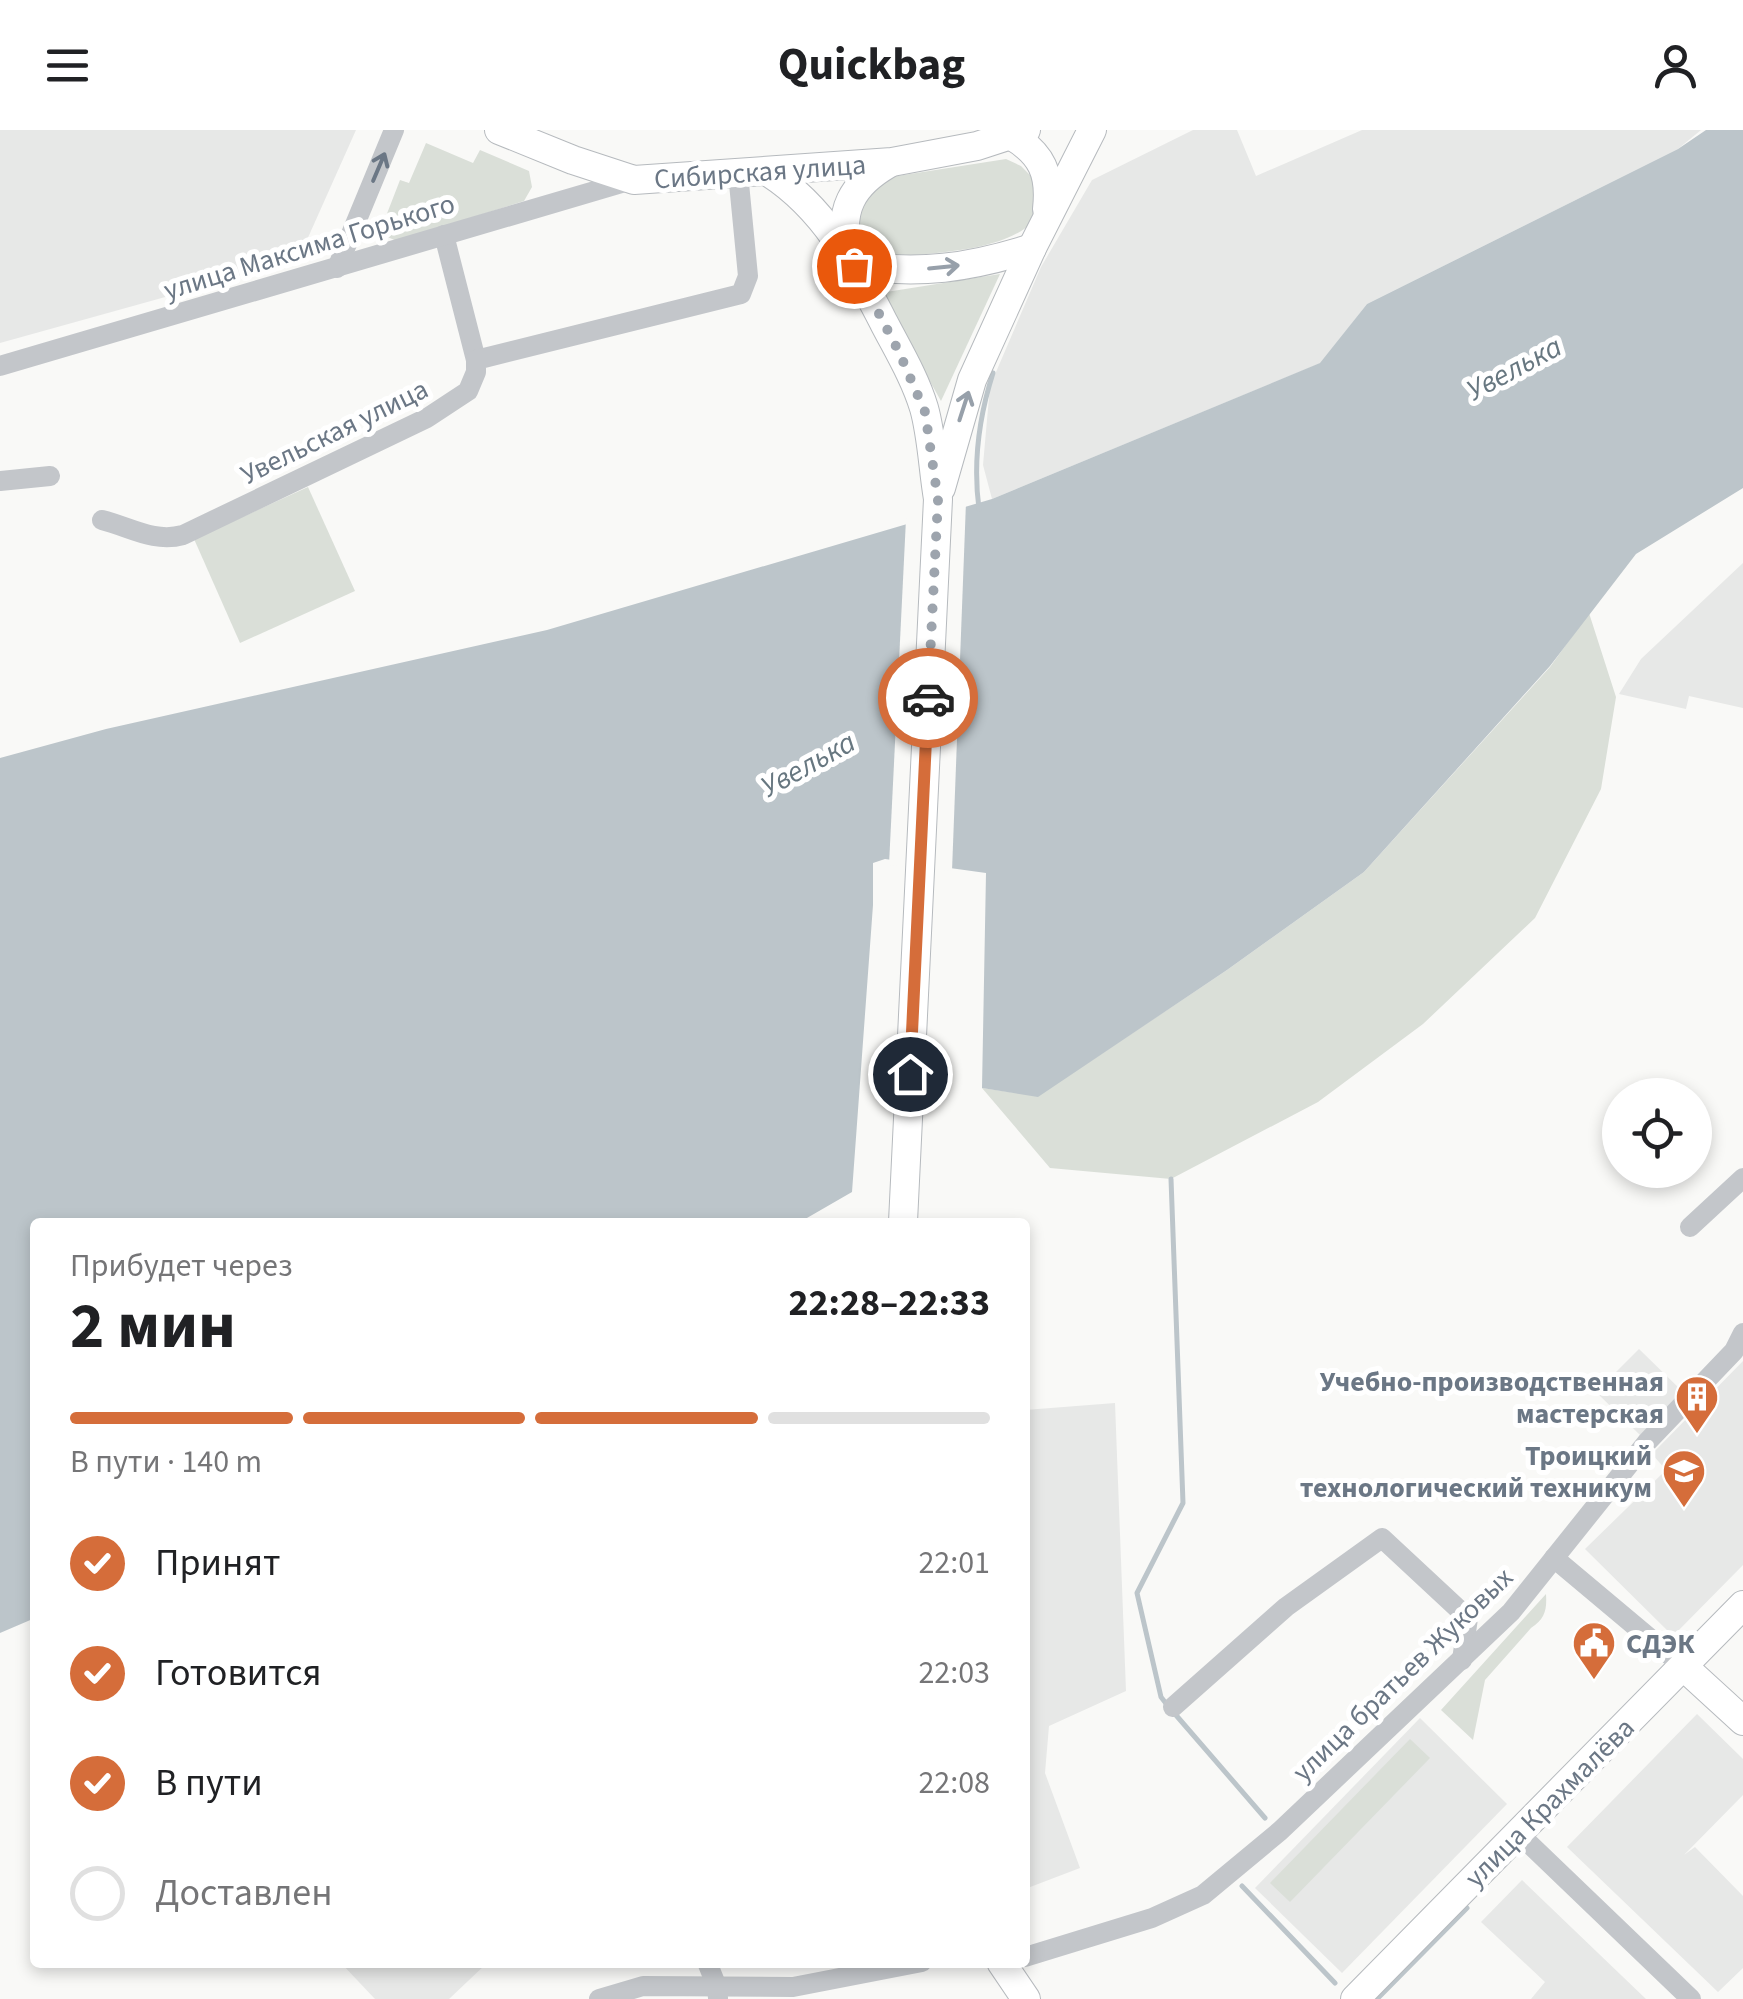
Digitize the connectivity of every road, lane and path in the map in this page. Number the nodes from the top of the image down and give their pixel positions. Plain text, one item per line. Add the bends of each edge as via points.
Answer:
1 (394, 130) edge
2 (498, 130) edge
3 (1092, 130) edge
4 (1019, 133) edge
5 (892, 162) junction
6 (768, 172) junction
7 (738, 174) junction
8 (634, 180) junction
9 (1046, 220) junction
10 (444, 235) junction
11 (1032, 248) junction
12 (851, 262) junction
13 (337, 268) junction
14 (476, 360) junction
15 (0, 366) edge
16 (50, 476) dead end
17 (0, 482) edge
18 (938, 500) junction
19 (102, 520) dead end
20 (1743, 1178) edge
21 (903, 1218) edge
22 (1690, 1227) dead end
23 (1743, 1332) edge
24 (1554, 1558) junction
25 (1743, 1605) edge
26 (1511, 1612) junction
27 (1468, 1618) junction
28 (1462, 1660) junction
29 (1684, 1666) junction
30 (1173, 1707) dead end
31 (1743, 1721) edge
32 (1518, 1833) junction
33 (1030, 1955) edge
34 (709, 1968) edge
35 (891, 1968) edge
36 (1005, 1968) edge
37 (718, 1993) edge
38 (599, 1999) edge
39 (1026, 1999) edge
40 (1355, 1999) edge
41 (1691, 1999) edge

13 -> 1 street
2 - 8 street, Сибирская улица
3 - 9 street
4 - 5 street, Сибирская улица
4 - 9 street via 1047,174
5 - 6 street, Сибирская улица
5 - 12 street via 869,175 848,201 843,234
6 - 7 street, Сибирская улица
6 - 12 street via 796,190
7 - 8 street, Сибирская улица
7 - 14 street via 748,276 741,294
8 - 10 street, улица Максима Горького
9 - 11 street
10 - 13 street, улица Максима Горького
10 - 14 street
12 -> 11 street via 900,272 987,262
18 -> 11 street via 972,380
12 - 18 street via 918,392
13 - 15 street, улица Максима Горького
14 - 19 street, Увельская улица via 468,390 428,418 183,535 153,538
16 - 17 street
18 - 21 street
20 - 22 street
23 - 24 street, улица братьев Жуковых via 1734,1351 1647,1442
24 - 26 street, улица братьев Жуковых
24 - 29 street
25 - 29 street, улица Крахмалёва
26 - 27 street
26 - 28 street, улица братьев Жуковых
27 - 28 street
27 - 30 street via 1382,1538 1286,1607
28 - 33 street, улица братьев Жуковых via 1203,1895
29 - 31 street
29 - 32 street, улица Крахмалёва
32 - 40 street, улица Крахмалёва
32 - 41 street
34 - 37 street
35 - 37 street
36 - 39 street
37 - 38 street via 643,1986

